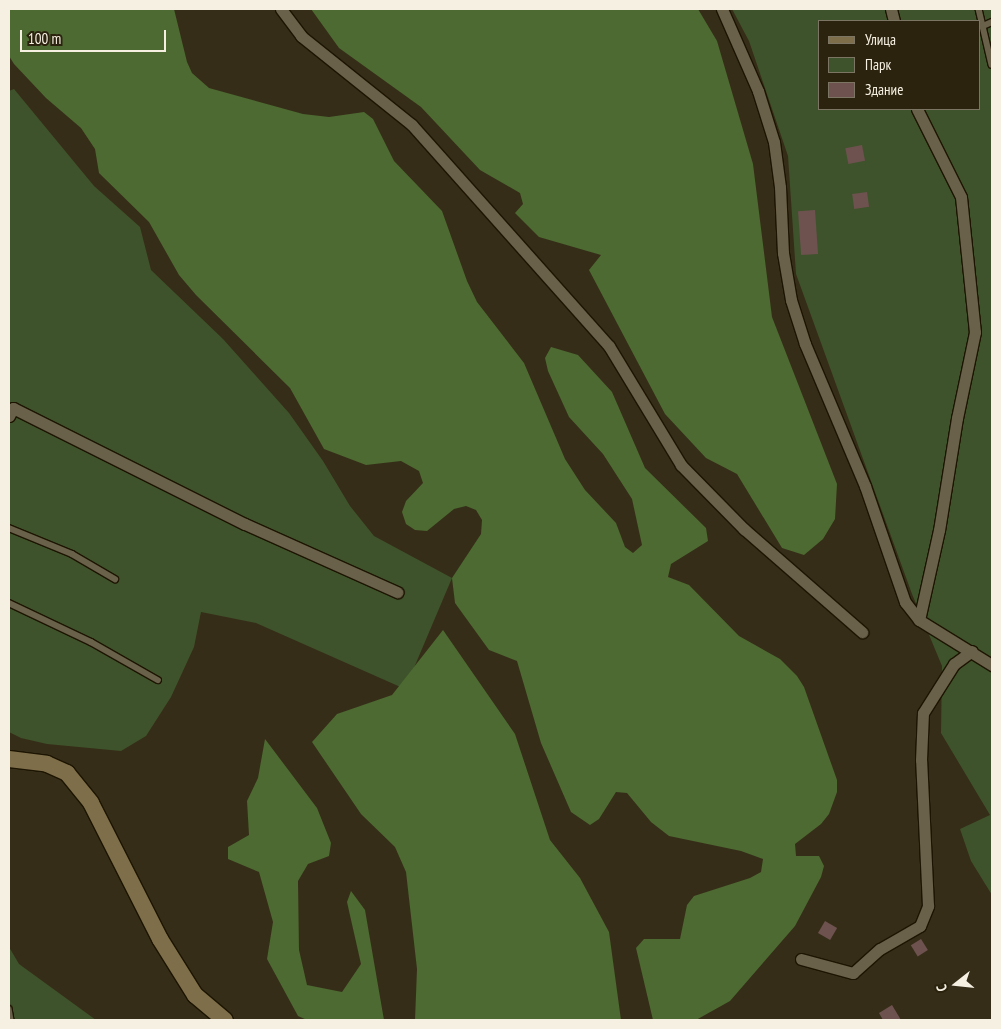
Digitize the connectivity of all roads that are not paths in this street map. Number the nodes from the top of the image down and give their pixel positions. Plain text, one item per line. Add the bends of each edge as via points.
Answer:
1 (281, 9) edge
2 (722, 9) edge
3 (979, 9) edge
4 (992, 22) edge
5 (983, 26) junction
6 (992, 65) edge
7 (918, 110) edge
8 (9, 416) edge
9 (9, 528) edge
10 (115, 579) dead end
11 (397, 592) dead end
12 (9, 603) edge
13 (919, 620) junction
14 (862, 632) dead end
15 (972, 651) junction
16 (992, 665) edge
17 (158, 680) dead end
18 (9, 759) edge
19 (801, 958) dead end
20 (9, 1010) edge
21 (12, 1020) edge
22 (225, 1020) edge

1 - 14 street via 300,36 412,125 609,346 681,465 744,529
2 - 13 street via 758,91 774,142 783,253 791,300 802,336 865,486 905,602
3 - 5 lane
4 - 5 lane
5 - 6 lane
7 - 13 street via 961,197 975,332
8 - 11 street via 12,408 246,524
9 - 10 lane via 72,554
12 - 17 lane via 91,642
13 - 15 street
15 - 16 street
15 - 19 street via 954,664 923,713 921,760 928,906 920,926 880,949 853,974
18 - 22 main road via 47,764 67,773 91,803 160,939 195,995
20 - 21 lane

